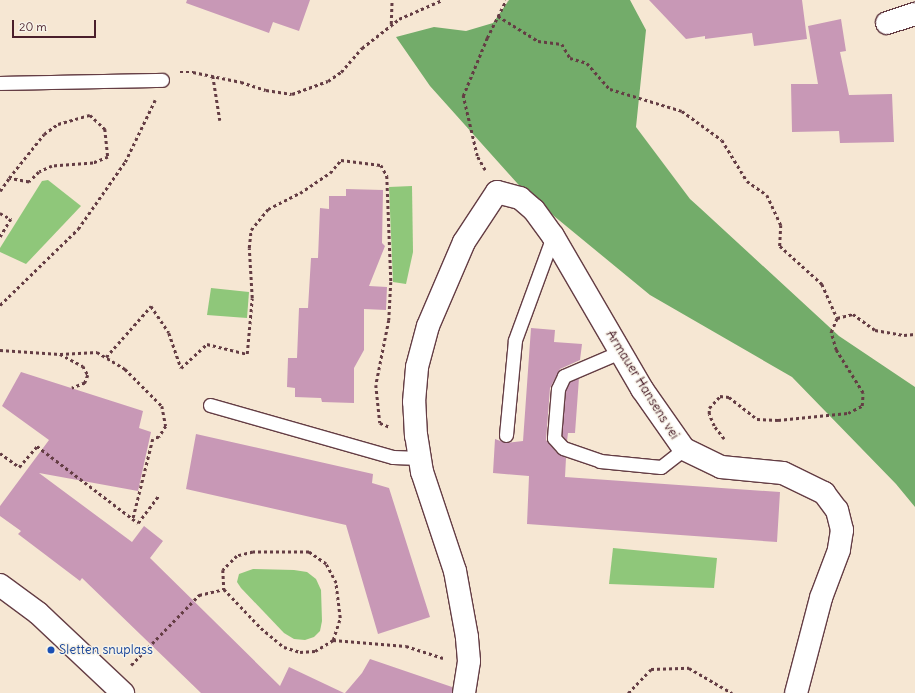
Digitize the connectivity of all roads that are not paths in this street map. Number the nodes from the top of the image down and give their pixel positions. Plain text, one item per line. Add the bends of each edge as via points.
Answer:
1 (915, 14) edge
2 (887, 23) dead end
3 (162, 80) road end
4 (0, 83) edge
5 (553, 236) junction
6 (620, 352) junction
7 (210, 405) dead end
8 (506, 434) dead end
9 (684, 449) junction
10 (420, 458) junction
11 (0, 585) edge
12 (117, 686) edge
13 (464, 693) edge
14 (796, 693) edge

1 - 2 street
3 - 4 lane
5 - 6 street, Armauer Hansens vei
5 - 8 lane via 515,340
5 - 10 street, Armauer Hansens vei via 534,210 520,198 497,192 464,242 428,326 417,366 414,402
6 - 9 street, Armauer Hansens vei via 667,428
6 - 9 lane via 564,376 558,389 554,438 563,448 600,461 661,467
7 - 10 lane via 394,457
9 - 14 street, Armauer Hansens vei via 721,467 783,473 824,493 837,510 842,530 839,550 821,598
10 - 13 street via 455,571 469,660
11 - 12 street via 38,613

